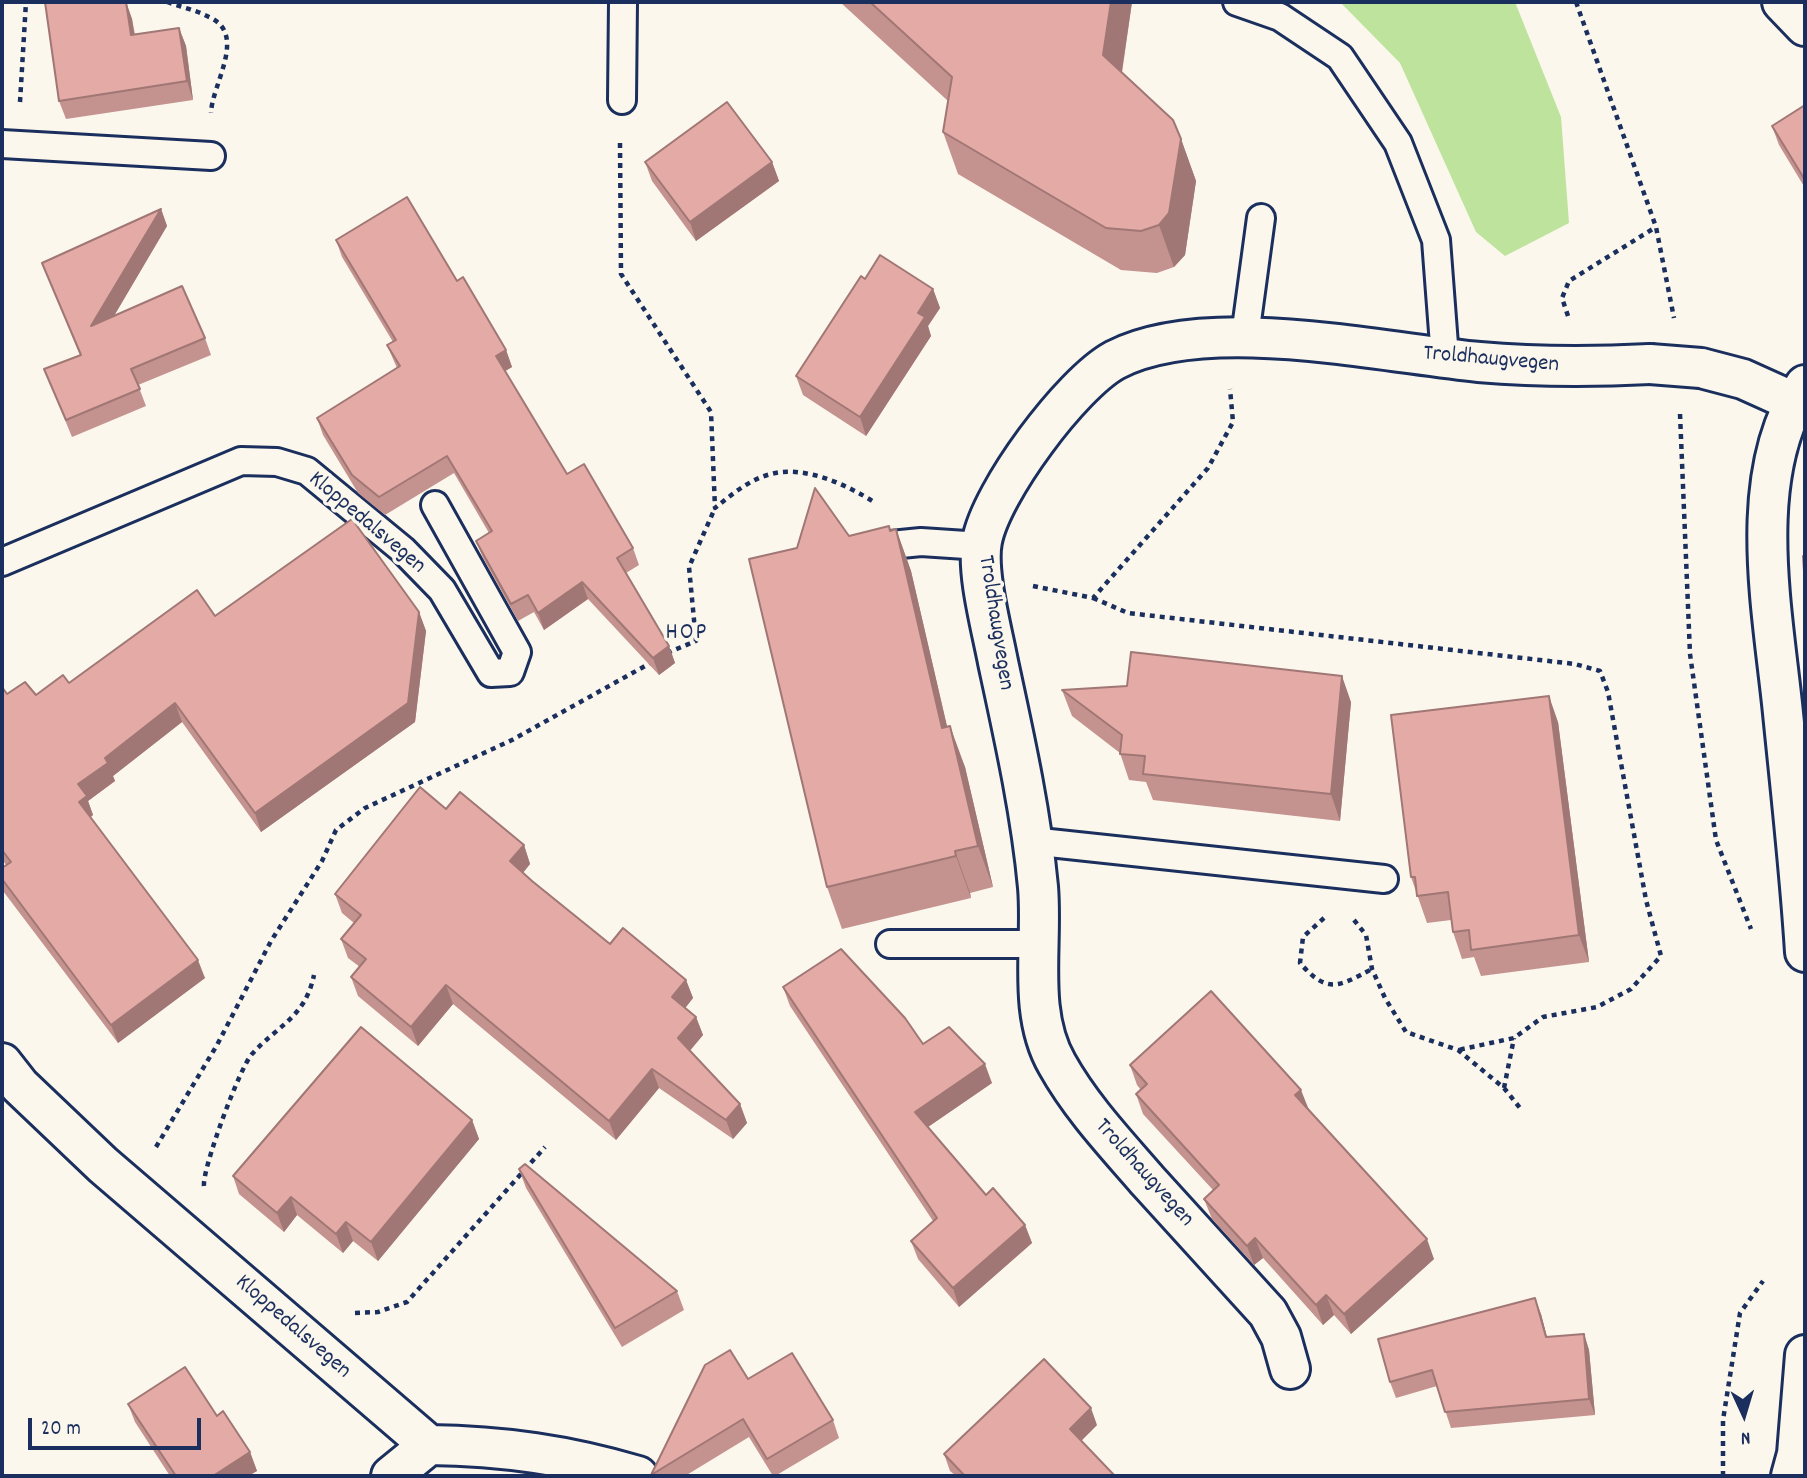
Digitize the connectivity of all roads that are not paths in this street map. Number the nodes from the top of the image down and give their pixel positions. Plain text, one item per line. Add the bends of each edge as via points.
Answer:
1 (623, 2) edge
2 (1237, 2) edge
3 (1782, 2) edge
4 (1805, 26) edge
5 (622, 100) road end
6 (2, 144) edge
7 (211, 156) road end
8 (1261, 218) dead end
9 (1245, 336) junction
10 (1445, 358) junction
11 (1800, 394) edge
12 (435, 505) dead end
13 (981, 546) junction
14 (871, 547) edge
15 (2, 562) edge
16 (1031, 841) junction
17 (1384, 879) dead end
18 (890, 944) dead end
19 (1039, 944) junction
20 (1805, 952) edge
21 (2, 1063) edge
22 (1805, 1355) edge
23 (1290, 1368) dead end
24 (429, 1461) edge
25 (1798, 1467) edge
26 (391, 1476) edge
27 (638, 1476) edge

1 - 5 lane
2 - 10 lane via 1280,17 1340,58 1398,143 1436,240
3 - 4 street
6 - 7 lane
8 - 9 lane
9 - 10 street, Troldhaugvegen
9 - 13 street, Troldhaugvegen via 1174,342 1117,359 1093,376 1067,401 1001,489 987,518
10 - 11 street, Troldhaugvegen, bridge via 1580,368 1650,364 1701,368
11 - 20 street, Troldhaugvegen via 1774,461 1767,547
12 - 15 lane, Kloppedalsvegen via 517,652 510,672 491,673 442,590 403,550 307,471 277,462 241,461
13 - 14 lane via 921,542
13 - 16 street, Troldhaugvegen via 987,608
16 - 17 lane
16 - 19 street, Troldhaugvegen
18 - 19 lane
19 - 23 street, Troldhaugvegen via 1040,1013 1054,1061 1093,1119 1268,1313
21 - 24 street, Kloppedalsvegen via 20,1086
22 - 25 street
24 - 26 street
24 - 27 street via 491,1446 577,1458

